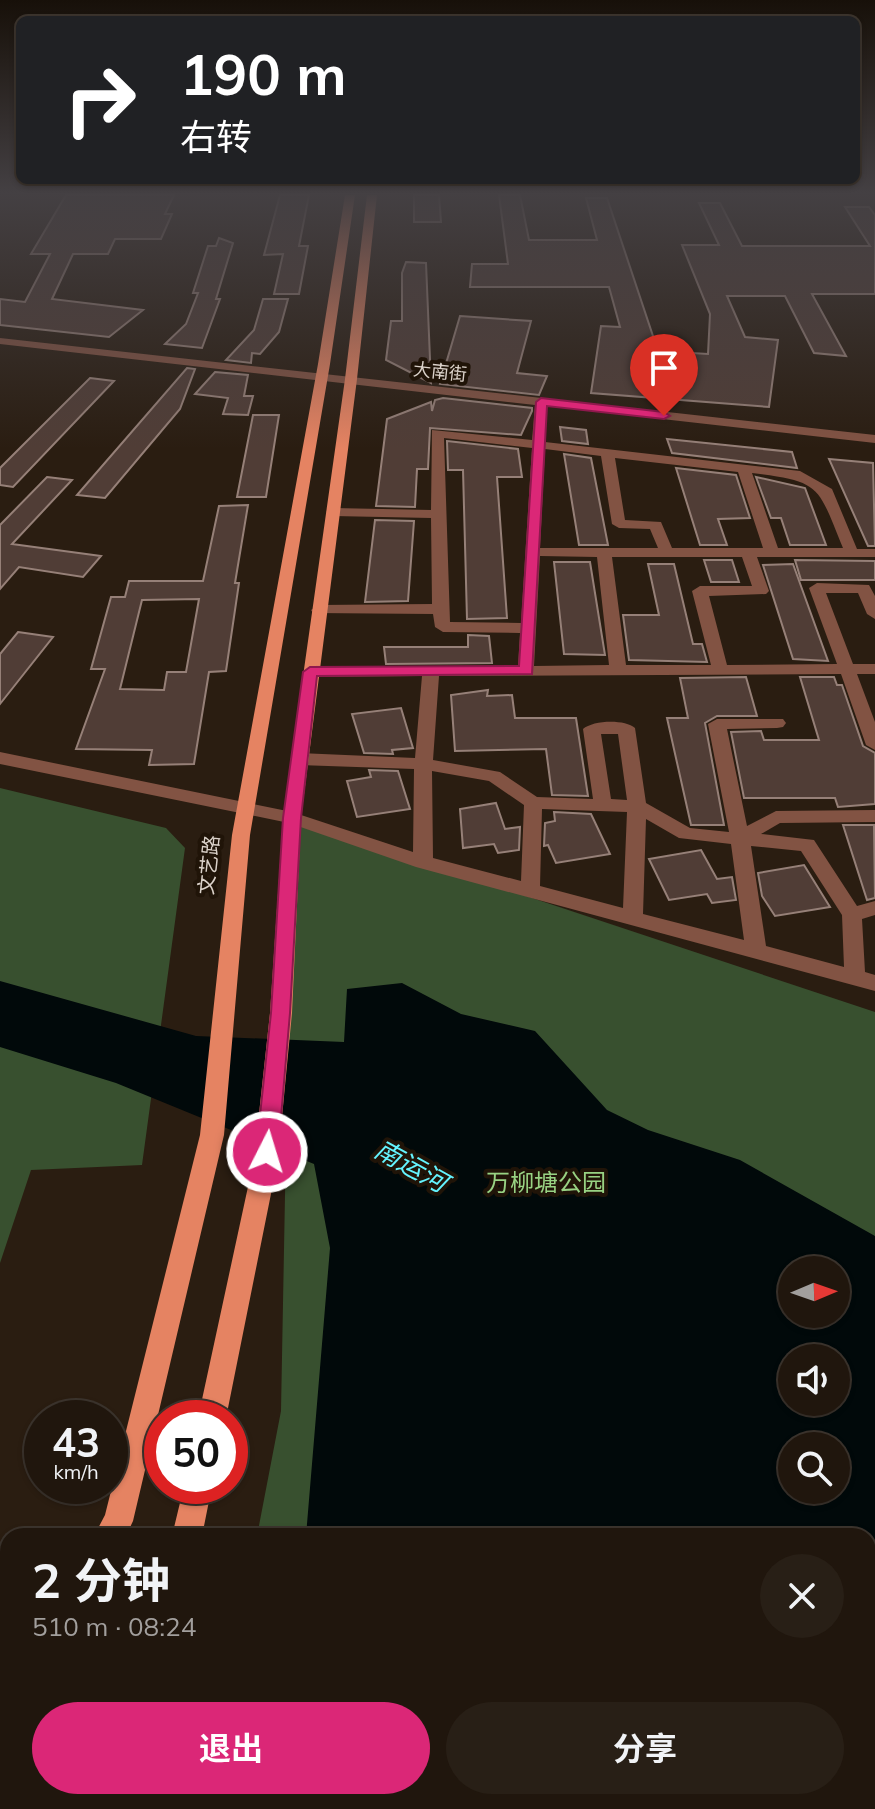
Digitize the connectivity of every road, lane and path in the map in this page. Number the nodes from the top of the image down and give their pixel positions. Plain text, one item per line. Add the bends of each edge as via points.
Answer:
1 (337, 279) edge
2 (363, 279) edge
3 (0, 331) edge
4 (0, 341) edge
5 (323, 370) junction
6 (352, 373) junction
7 (541, 402) junction
8 (875, 428) edge
9 (875, 439) edge
10 (539, 443) junction
11 (607, 452) junction
12 (743, 468) junction
13 (333, 512) junction
14 (438, 514) junction
15 (533, 552) junction
16 (604, 552) junction
17 (667, 553) junction
18 (748, 553) junction
19 (772, 553) junction
20 (852, 553) junction
21 (875, 553) edge
22 (440, 609) junction
23 (319, 610) junction
24 (875, 614) edge
25 (529, 628) junction
26 (846, 669) junction
27 (875, 669) edge
28 (618, 670) junction
29 (720, 670) junction
30 (431, 671) junction
31 (526, 671) junction
32 (310, 672) junction
33 (777, 723) dead end
34 (872, 727) edge
35 (875, 745) edge
36 (0, 758) edge
37 (299, 759) junction
38 (424, 764) junction
39 (533, 803) junction
40 (603, 805) junction
41 (637, 806) junction
42 (246, 807) junction
43 (875, 816) edge
44 (292, 818) junction
45 (740, 839) junction
46 (423, 862) junction
47 (530, 891) junction
48 (875, 908) edge
49 (852, 915) junction
50 (633, 918) junction
51 (756, 951) junction
52 (855, 978) junction
53 (875, 983) edge
54 (216, 1400) edge
55 (194, 1504) edge
56 (114, 1528) edge
57 (189, 1528) edge

1 - 5 main road, 文艺路
2 - 6 main road
3 - 5 street, 大南街
4 - 5 street, 大南街
5 - 6 street, 大南街
5 - 42 main road, 文艺路
6 - 7 street, 大南街
6 - 8 street, 大南街
6 - 13 main road
7 - 9 street, 大南街
7 - 10 street
10 - 11 street
10 - 14 street via 437,433
10 - 15 street
11 - 12 street
11 - 17 street via 619,524 656,525
12 - 19 street
12 - 20 street via 800,475 827,492
13 - 14 street
13 - 23 main road
14 - 22 street
15 - 16 street
15 - 25 street
16 - 17 street
16 - 28 street
17 - 18 street
18 - 19 street
18 - 29 street via 761,591 700,591
19 - 20 street
20 - 21 street
22 - 23 street
22 - 25 street via 443,627
23 - 32 main road
24 - 26 street via 864,588 817,588
25 - 31 street
26 - 27 street
26 - 29 street
26 - 34 street
28 - 29 street
28 - 31 street
30 - 31 street
30 - 32 street
30 - 38 street
32 - 37 main road
33 - 45 street via 717,724
34 - 35 street
36 - 42 street
37 - 38 street
37 - 44 main road
38 - 39 street via 494,776
38 - 46 street
39 - 40 street
39 - 47 street
40 - 41 street
40 - 41 street via 592,729 626,728
41 - 45 street via 686,834
41 - 50 street
42 - 44 street
42 - 56 main road, 文艺路 via 212,1135
43 - 45 street via 776,817
44 - 46 street
44 - 54 main road via 267,1152
45 - 49 street via 807,845
45 - 51 street
46 - 47 street
47 - 50 street
48 - 49 street
49 - 52 street
50 - 51 street
51 - 52 street
52 - 53 street
55 - 57 main road

